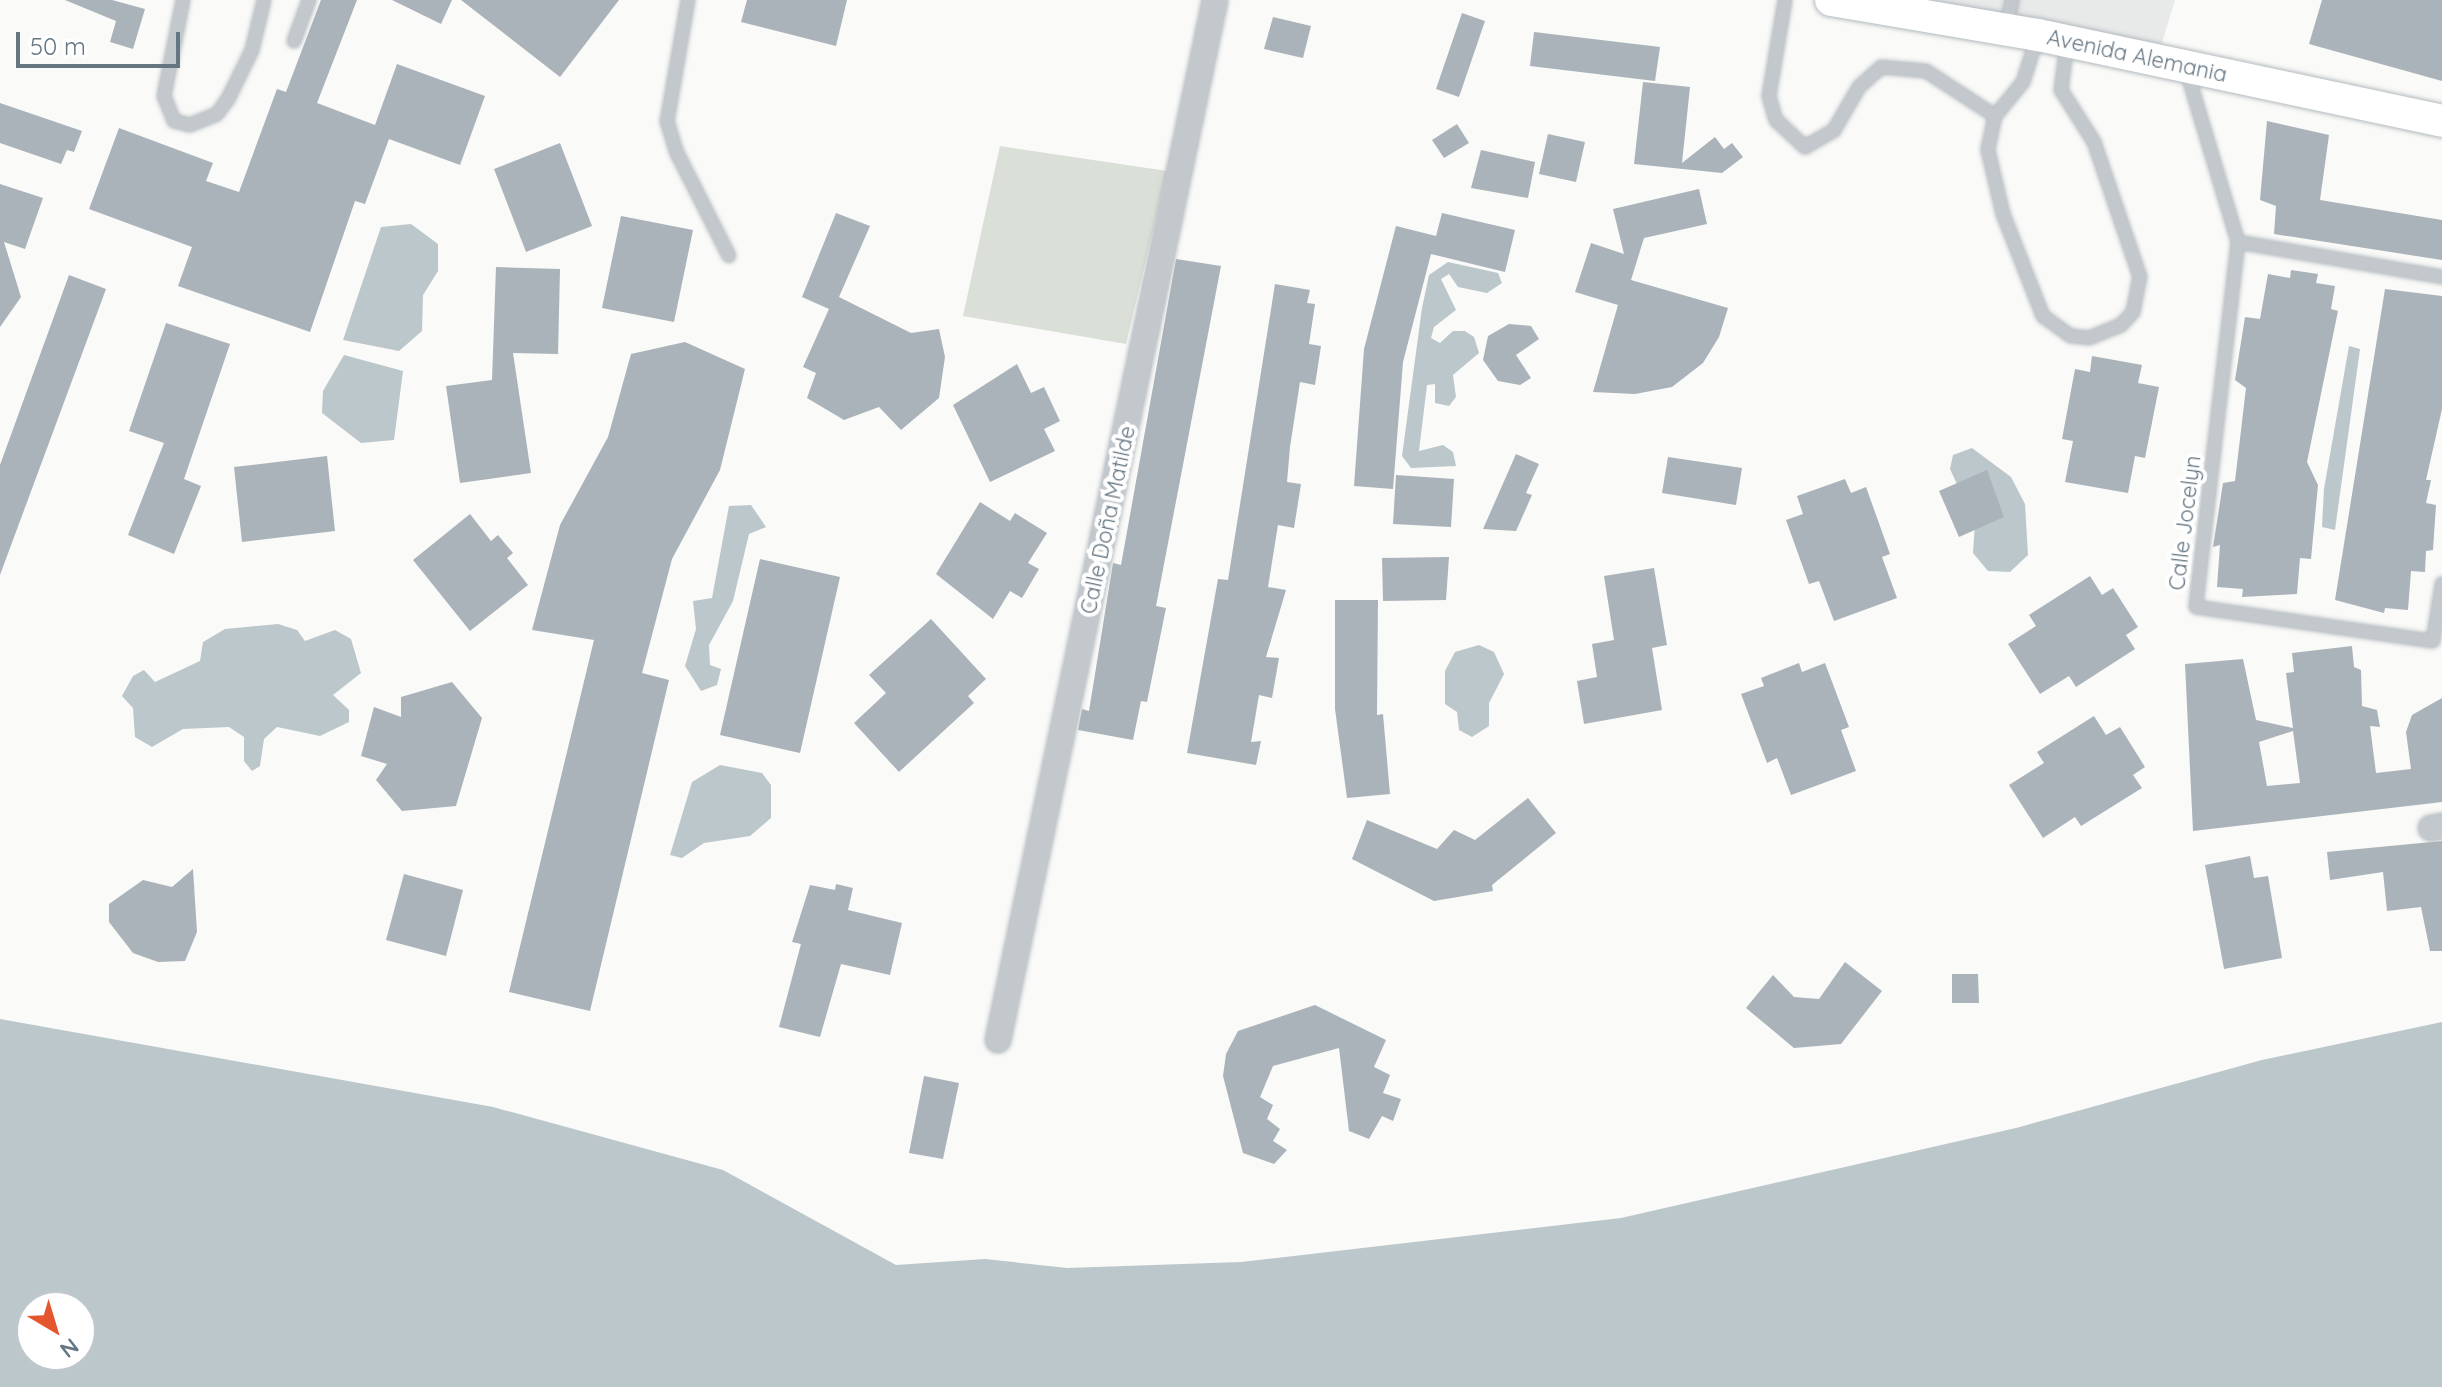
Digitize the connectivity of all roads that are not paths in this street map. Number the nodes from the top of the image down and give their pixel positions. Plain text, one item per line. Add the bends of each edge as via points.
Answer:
1 (183, 0) edge
2 (264, 0) edge
3 (309, 0) edge
4 (688, 0) edge
5 (1215, 0) edge
6 (1785, 0) edge
7 (1831, 0) edge
8 (2009, 15) edge
9 (2052, 38) junction
10 (294, 41) dead end
11 (2184, 65) junction
12 (1995, 116) junction
13 (2442, 121) edge
14 (2238, 242) junction
15 (729, 256) dead end
16 (2442, 277) edge
17 (2442, 584) edge
18 (998, 1040) dead end

1 - 2 lane via 164,96 174,121 190,125 217,114 228,99 252,50
3 - 10 lane
4 - 15 lane via 667,121 677,153
5 - 18 street, Calle Doña Matilde
6 - 12 lane via 1769,96 1776,120 1805,147 1834,130 1859,87 1881,67 1926,71
7 - 8 street, Avenida Alemania
8 - 9 street, Avenida Alemania
9 - 11 street, Avenida Alemania
9 - 12 lane
9 - 12 lane via 2061,90 2094,142 2140,277 2133,312 2106,334 2071,336 2043,316 2003,214 1988,150
11 - 13 street, Avenida Alemania
11 - 14 lane, Calle Jocelyn
14 - 16 lane
14 - 17 lane, Calle Jocelyn via 2196,607 2433,641

